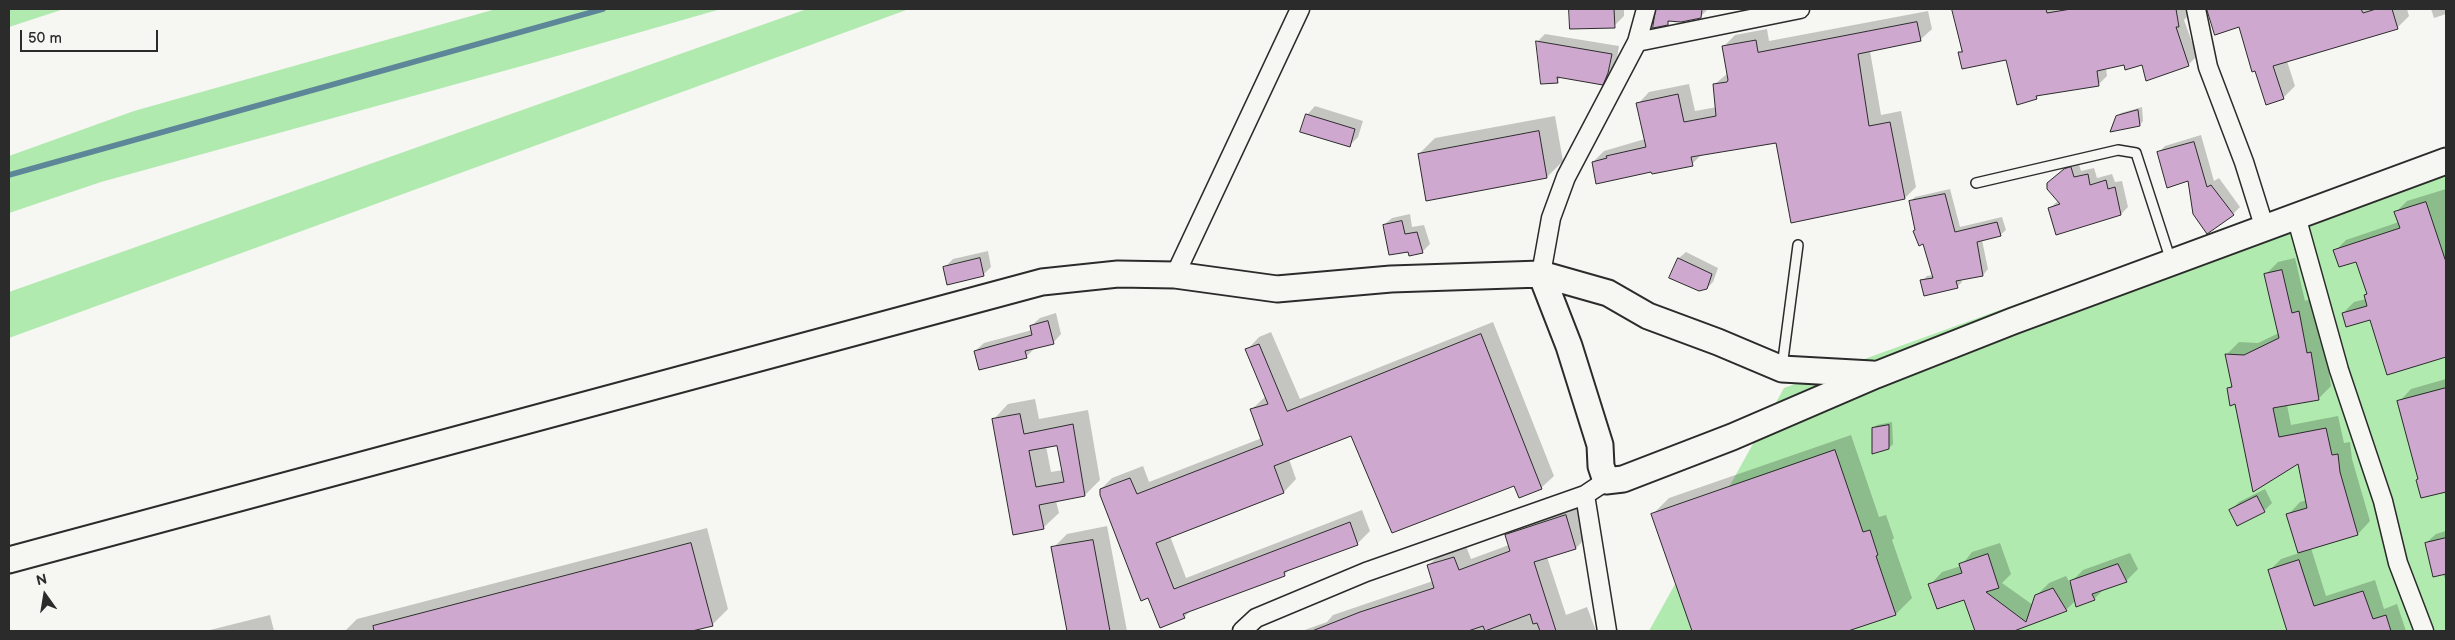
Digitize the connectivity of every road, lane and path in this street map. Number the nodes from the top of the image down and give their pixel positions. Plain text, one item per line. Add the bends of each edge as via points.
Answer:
1 (1300, 9) edge
2 (1646, 9) edge
3 (1800, 9) edge
4 (2196, 9) edge
5 (1636, 42) junction
6 (2446, 161) edge
7 (1976, 183) dead end
8 (2296, 216) junction
9 (2265, 229) junction
10 (1798, 245) dead end
11 (2171, 264) junction
12 (1541, 274) junction
13 (1175, 275) junction
14 (1782, 369) junction
15 (1876, 374) junction
16 (1606, 481) junction
17 (1585, 495) junction
18 (9, 560) edge
19 (1242, 631) edge
20 (1607, 631) edge
21 (2424, 631) edge

1 - 13 street
2 - 5 street
3 - 5 street
4 - 9 street via 2208,67
5 - 12 street via 1566,177 1551,218
6 - 8 street
7 - 11 lane via 2118,150 2136,153
8 - 9 street
8 - 21 street via 2339,370 2383,501 2398,563
9 - 11 street
10 - 14 lane
11 - 15 street
12 - 13 street via 1390,279 1277,290
12 - 14 street via 1608,293 1648,316
12 - 16 street via 1569,346 1600,445
13 - 18 street via 1118,274 1042,282
14 - 15 street
15 - 16 street via 1732,437 1623,479
16 - 17 street
17 - 19 street via 1366,572 1256,618
17 - 20 street

